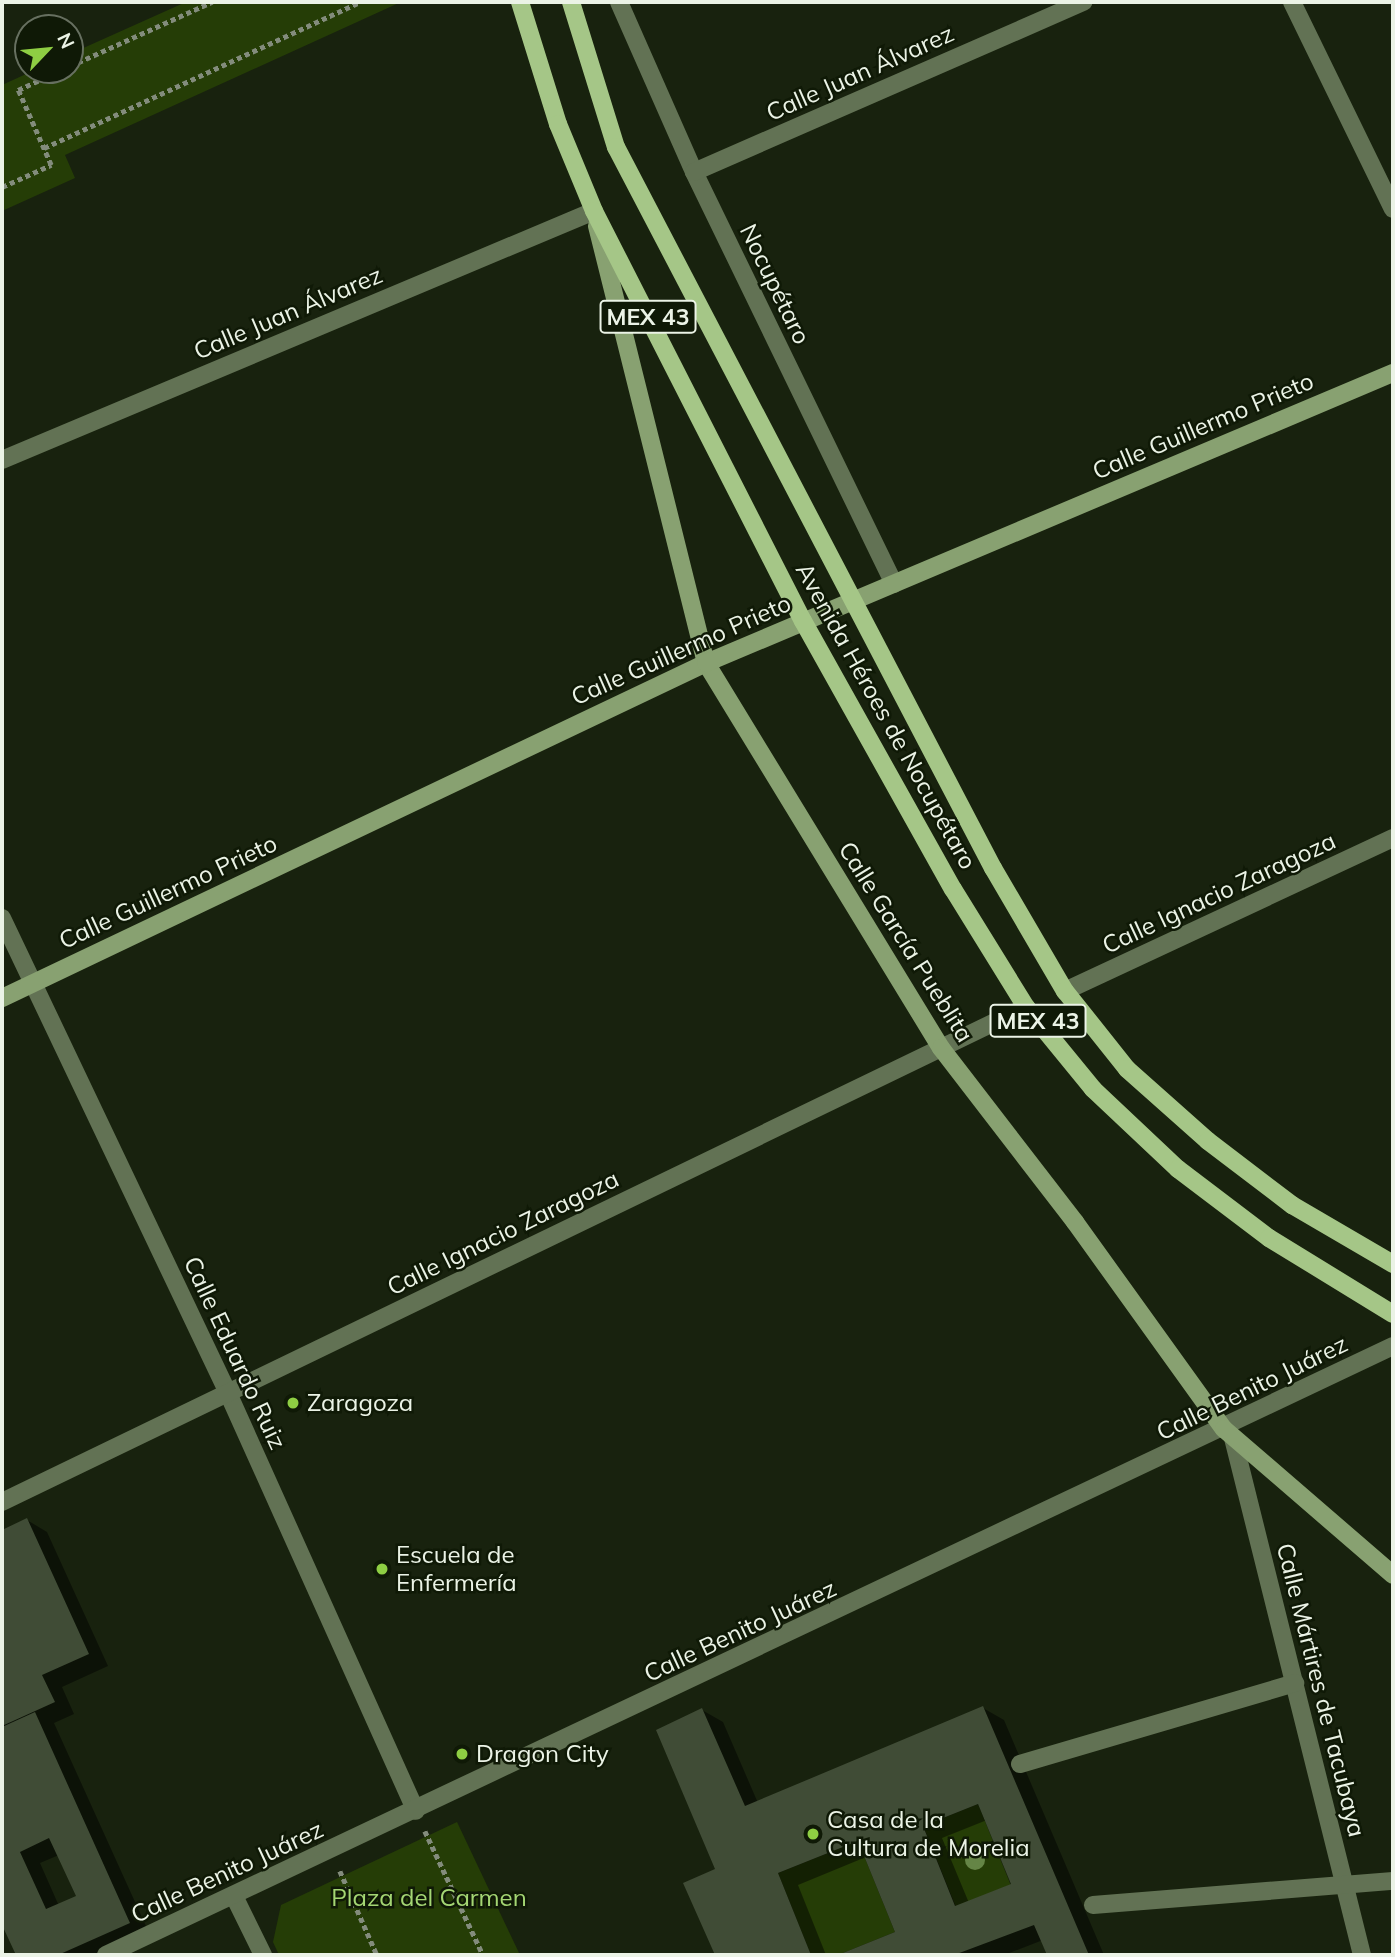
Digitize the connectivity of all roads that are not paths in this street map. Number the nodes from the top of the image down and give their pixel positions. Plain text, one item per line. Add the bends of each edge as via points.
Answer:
1 (520, 2) edge
2 (571, 2) edge
3 (619, 2) edge
4 (1084, 2) edge
5 (1292, 2) edge
6 (694, 172) junction
7 (1393, 209) edge
8 (594, 211) junction
9 (1393, 373) edge
10 (2, 460) edge
11 (894, 584) junction
12 (853, 600) junction
13 (803, 621) junction
14 (706, 663) junction
15 (1393, 838) edge
16 (2, 918) edge
17 (32, 984) junction
18 (1065, 991) junction
19 (2, 998) edge
20 (1026, 1007) junction
21 (941, 1048) junction
22 (1393, 1264) edge
23 (1393, 1314) edge
24 (1393, 1346) edge
25 (228, 1393) junction
26 (1228, 1433) junction
27 (2, 1502) edge
28 (1393, 1575) edge
29 (1295, 1683) junction
30 (1020, 1764) dead end
31 (416, 1811) junction
32 (1393, 1881) edge
33 (1345, 1886) junction
34 (234, 1896) junction
35 (1093, 1905) dead end
36 (106, 1955) edge
37 (263, 1955) edge
38 (1362, 1955) edge

1 - 8 main road, Avenida Héroes de Nocupétaro / MEX 43 via 558,124
2 - 12 main road, Avenida Héroes de Nocupétaro / MEX 43 via 616,147
3 - 6 street, Nocupétaro
4 - 6 street, Calle Juan Álvarez
5 - 7 street
6 - 11 street, Nocupétaro
8 - 10 street, Calle Juan Álvarez
8 - 13 main road, Avenida Héroes de Nocupétaro / MEX 43
8 - 14 street, Calle García Pueblita
9 - 11 street, Calle Guillermo Prieto
11 - 12 street, Calle Guillermo Prieto
12 - 13 street, Calle Guillermo Prieto
12 - 18 main road, Avenida Héroes de Nocupétaro / MEX 43 via 993,868
13 - 14 street, Calle Guillermo Prieto
13 - 20 main road, Avenida Héroes de Nocupétaro / MEX 43 via 953,889
14 - 17 street, Calle Guillermo Prieto
14 - 21 street, Calle García Pueblita
15 - 18 street, Calle Ignacio Zaragoza
16 - 17 street, Calle Eduardo Ruiz
17 - 19 street, Calle Guillermo Prieto
17 - 25 street, Calle Eduardo Ruiz
18 - 22 main road, Avenida Héroes de Nocupétaro / MEX 43 via 1127,1069 1209,1141 1292,1205
20 - 21 street, Calle Ignacio Zaragoza
20 - 23 main road, Avenida Héroes de Nocupétaro / MEX 43 via 1093,1089 1178,1169 1269,1238
21 - 25 street, Calle Ignacio Zaragoza
21 - 26 street, Calle García Pueblita
24 - 26 street, Calle Benito Juárez
25 - 27 street, Calle Ignacio Zaragoza
25 - 31 street, Calle Eduardo Ruiz
26 - 28 street, Calle García Pueblita
26 - 29 street, Calle Mártires de Tacubaya
26 - 31 street, Calle Benito Juárez
29 - 30 street
29 - 33 street, Calle Mártires de Tacubaya
31 - 34 street, Calle Benito Juárez
32 - 33 street
33 - 35 street
33 - 38 street, Calle Mártires de Tacubaya
34 - 36 street, Calle Benito Juárez
34 - 37 street

